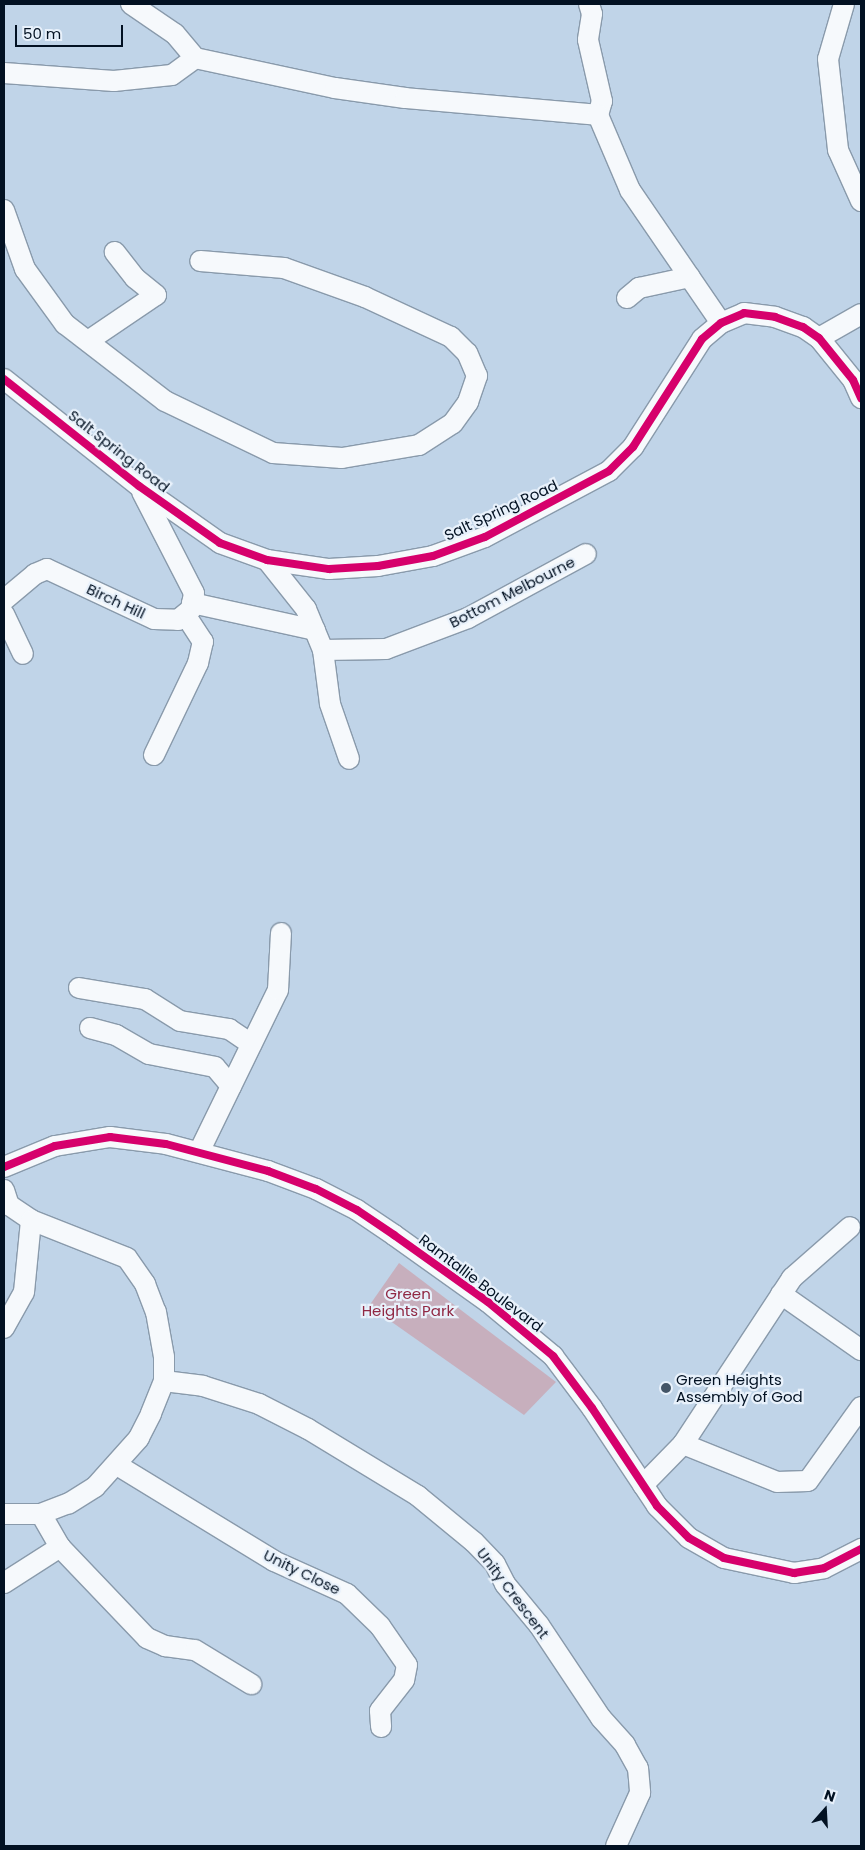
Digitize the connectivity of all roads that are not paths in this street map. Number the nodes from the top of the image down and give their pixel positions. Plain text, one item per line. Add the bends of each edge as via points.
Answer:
1 (131, 4) edge
2 (589, 4) edge
3 (844, 4) edge
4 (195, 58) junction
5 (4, 73) edge
6 (598, 115) junction
7 (861, 201) edge
8 (4, 210) edge
9 (115, 252) dead end
10 (200, 261) dead end
11 (690, 277) junction
12 (627, 298) dead end
13 (861, 314) edge
14 (721, 323) junction
15 (819, 338) junction
16 (88, 341) junction
17 (4, 379) edge
18 (861, 398) edge
19 (139, 486) junction
20 (586, 554) dead end
21 (267, 560) junction
22 (4, 600) edge
23 (188, 609) junction
24 (4, 614) edge
25 (315, 630) junction
26 (322, 650) junction
27 (23, 654) dead end
28 (154, 755) dead end
29 (349, 760) dead end
30 (281, 934) dead end
31 (79, 988) dead end
32 (90, 1028) dead end
33 (251, 1044) junction
34 (231, 1086) junction
35 (199, 1152) junction
36 (4, 1168) edge
37 (6, 1202) edge
38 (31, 1220) junction
39 (850, 1228) dead end
40 (782, 1294) junction
41 (4, 1328) edge
42 (861, 1350) edge
43 (164, 1381) junction
44 (861, 1407) edge
45 (684, 1444) junction
46 (117, 1464) junction
47 (643, 1485) junction
48 (4, 1514) edge
49 (41, 1514) junction
50 (60, 1547) junction
51 (861, 1549) edge
52 (4, 1583) edge
53 (251, 1684) dead end
54 (381, 1727) dead end
55 (616, 1846) edge

1 - 4 street via 176,34
2 - 6 street via 592,14 588,40 602,101
3 - 7 street via 828,59 838,150
4 - 5 street via 172,75 114,81
4 - 6 street via 335,88 405,98
6 - 11 street via 630,190
8 - 16 street via 25,270 65,324
9 - 16 street via 135,278 156,295
10 - 16 street via 284,268 365,297 451,337 467,353 477,376 468,402 453,423 419,445 342,458 273,453 165,401
11 - 12 street via 639,288
11 - 14 street
13 - 15 street
14 - 15 street, Salt Spring Road via 744,313 775,317 803,327
14 - 21 street, Salt Spring Road via 702,339 633,447 609,471 485,537 433,556 378,566 330,568
15 - 18 street, Salt Spring Road via 852,380
17 - 19 street, Salt Spring Road
19 - 21 street, Salt Spring Road via 220,543
19 - 23 street via 194,593
20 - 26 street, Bottom Melbourne via 468,618 386,649
21 - 25 street via 306,609
22 - 23 street, Birch Hill via 35,574 47,569 154,619 178,620
23 - 25 street
23 - 28 street via 203,642 198,663
24 - 27 street
25 - 26 street
26 - 29 street via 330,704
30 - 33 street via 278,990
31 - 33 street via 146,999 180,1021 229,1029
32 - 34 street via 116,1035 149,1054 215,1067
33 - 34 street
34 - 35 street
35 - 36 street, Ramtallie Boulevard via 110,1137 55,1146
35 - 47 street, Ramtallie Boulevard via 268,1171 357,1210 488,1302 553,1356
37 - 38 street
38 - 41 street via 24,1292
38 - 43 street via 127,1258 145,1284 156,1312 163,1339
39 - 40 street via 792,1278
40 - 42 street
40 - 45 street
43 - 46 street via 139,1438
43 - 55 street, Unity Crescent via 203,1386 259,1404 308,1429 418,1496 496,1564 505,1584 539,1625 638,1768 640,1793
44 - 45 street via 808,1481 777,1482
45 - 47 street
46 - 49 street via 95,1486 69,1504
46 - 54 street, Unity Close via 274,1560 347,1594 380,1626 408,1665 404,1680 380,1711
47 - 51 street, Ramtallie Boulevard via 657,1506 689,1538 724,1558 794,1573 824,1568
48 - 49 street
49 - 50 street
50 - 52 street
50 - 53 street via 147,1638 165,1646 195,1650

